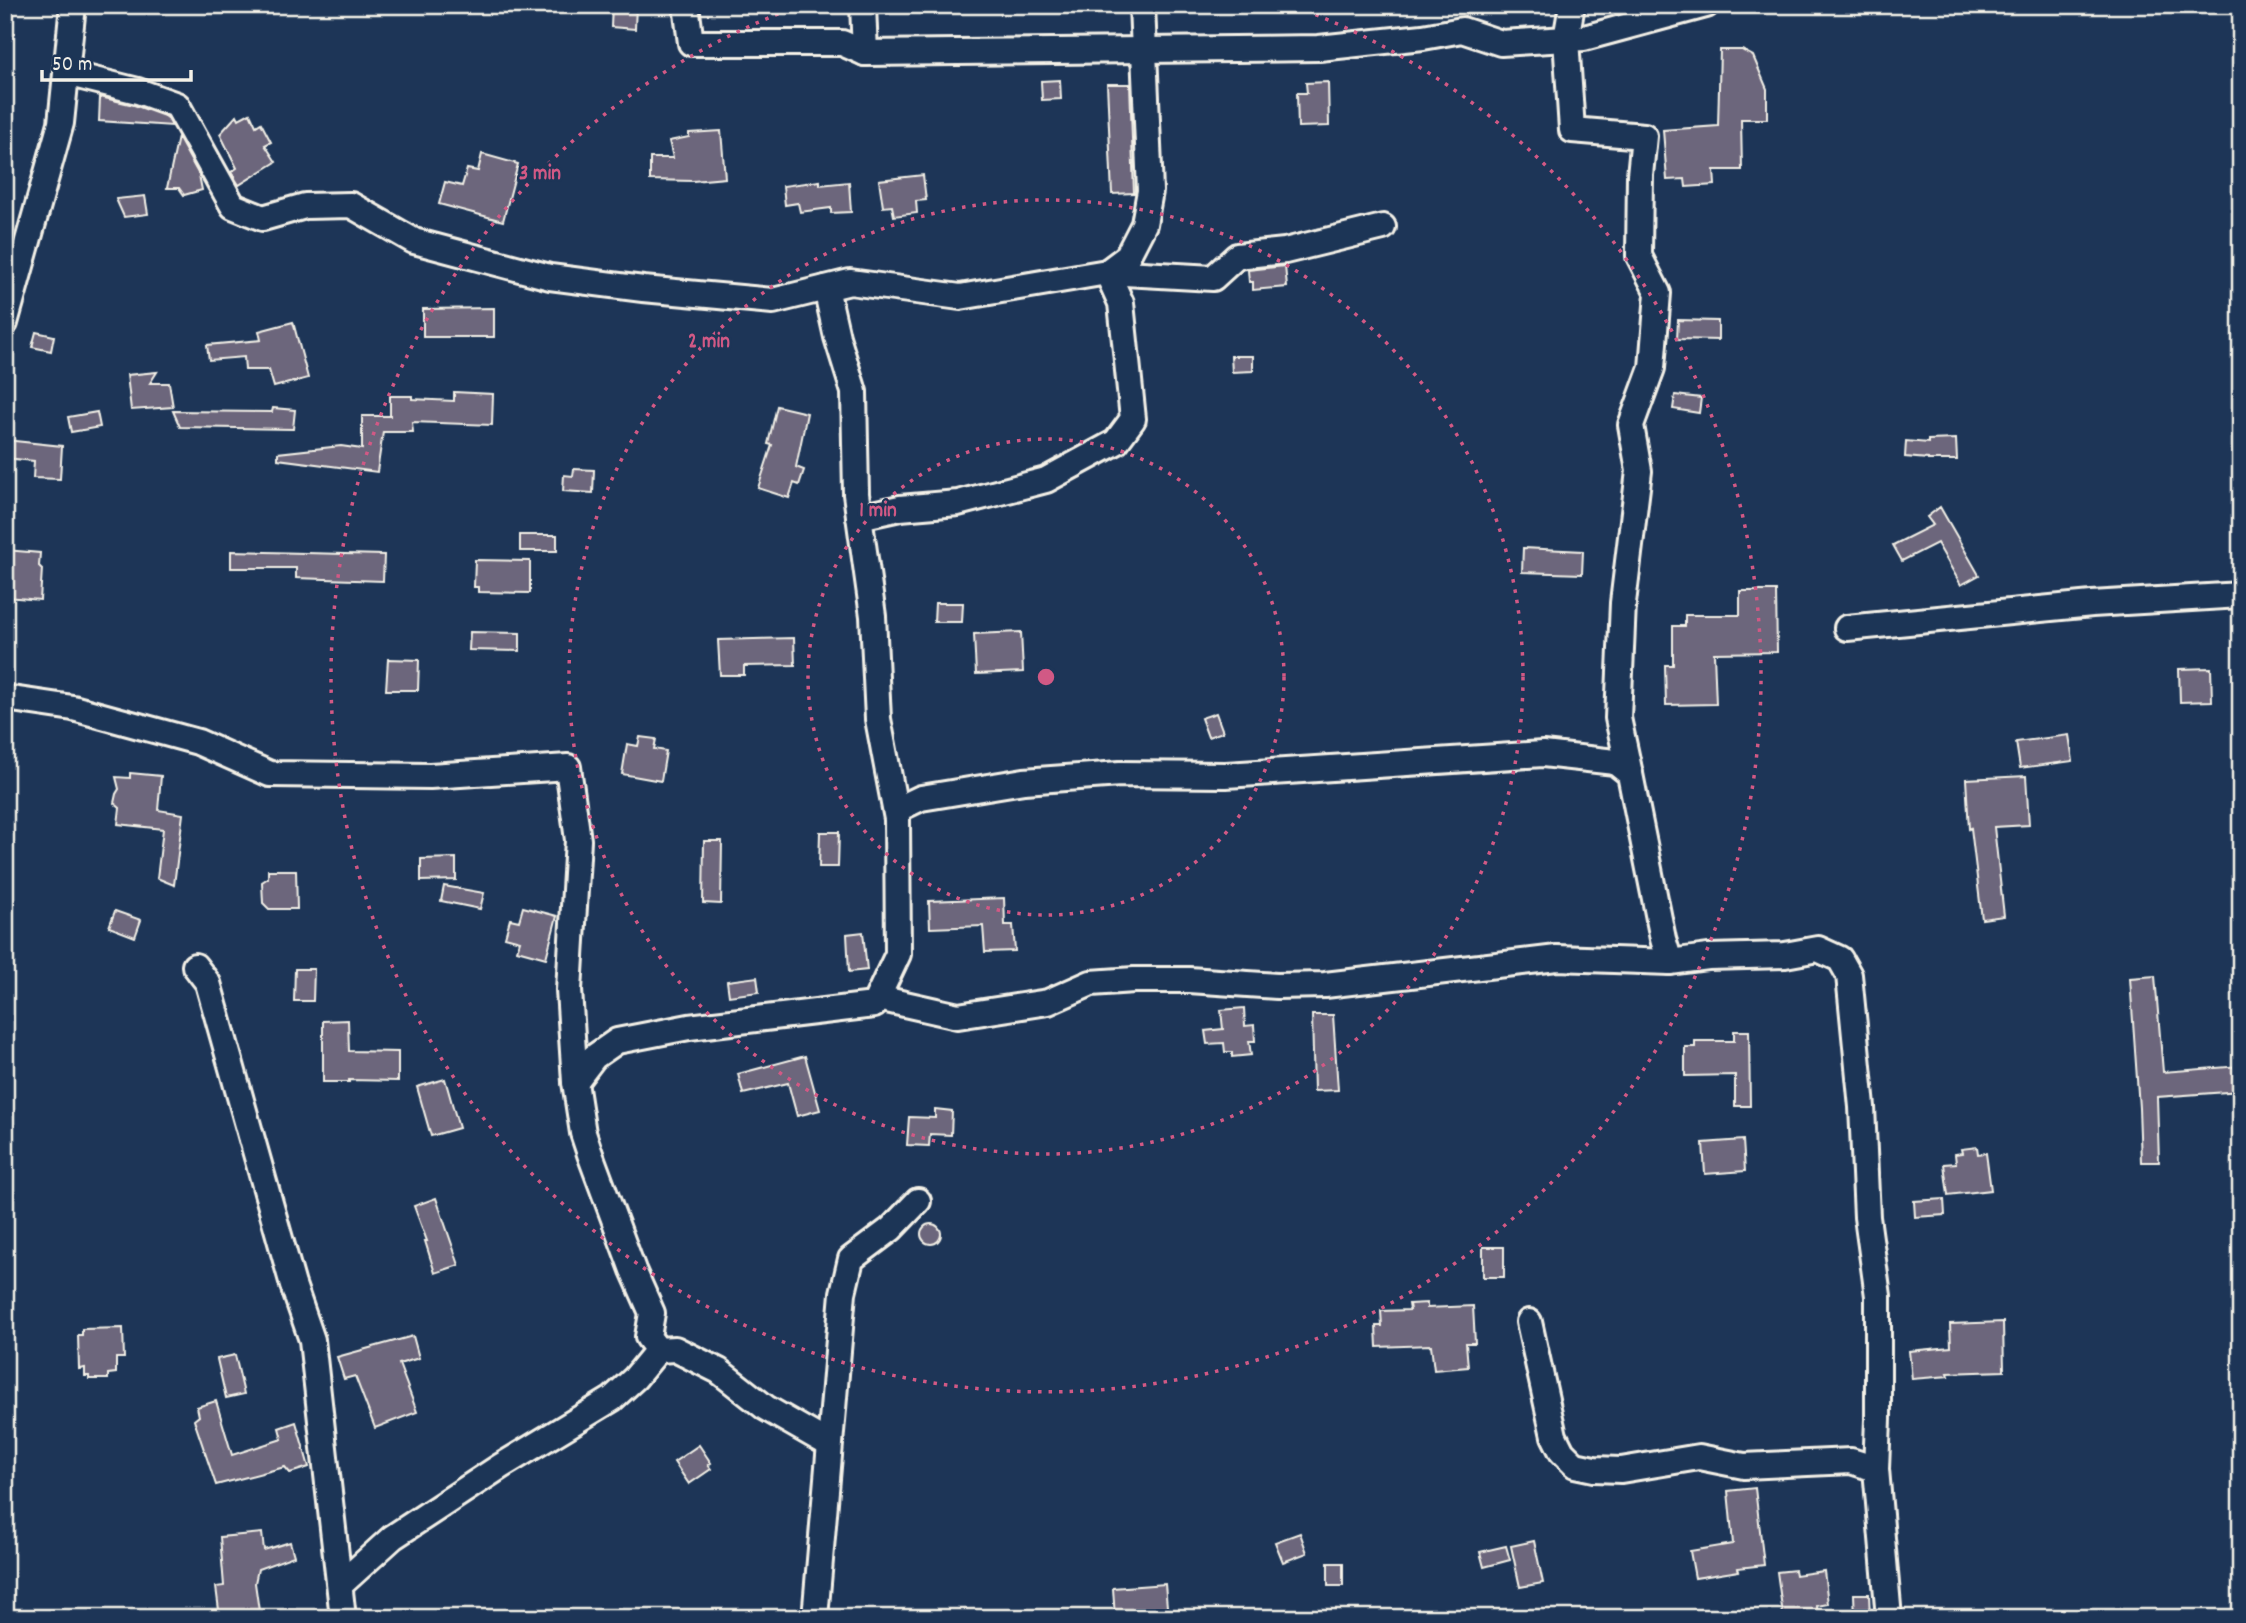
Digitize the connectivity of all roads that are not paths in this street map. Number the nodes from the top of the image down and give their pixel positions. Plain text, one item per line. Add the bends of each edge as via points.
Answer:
1 (73, 5) edge
2 (686, 5) edge
3 (863, 5) edge
4 (1142, 5) edge
5 (1572, 5) edge
6 (1706, 5) edge
7 (1566, 39) junction
8 (1144, 51) junction
9 (864, 53) junction
10 (66, 73) junction
11 (1383, 227) dead end
12 (1107, 272) junction
13 (826, 288) junction
14 (5, 323) edge
15 (859, 517) junction
16 (2241, 594) edge
17 (1847, 628) dead end
18 (5, 698) edge
19 (1630, 774) junction
20 (896, 810) junction
21 (1670, 962) junction
22 (195, 966) dead end
23 (878, 998) junction
24 (575, 1082) junction
25 (918, 1201) dead end
26 (1529, 1321) dead end
27 (658, 1349) junction
28 (829, 1444) junction
29 (1876, 1469) junction
30 (340, 1586) junction
31 (343, 1618) edge
32 (815, 1618) edge
33 (1889, 1618) edge

1 - 10 street
2 - 9 street via 691,43 842,43
3 - 9 street
4 - 8 street
5 - 7 street
6 - 7 street
7 - 8 street via 1501,43 1461,30 1319,48
7 - 19 street via 1572,130 1644,136 1639,256 1658,293 1652,368 1631,425 1639,471 1623,603 1618,719
8 - 9 street
8 - 12 street via 1150,191 1144,224 1127,257
10 - 13 street via 177,105 233,206 263,218 305,206 351,205 414,241 550,277 773,301
10 - 14 street via 61,123
11 - 12 street via 1285,251 1237,256 1213,278
12 - 13 street via 960,297 850,282
12 - 15 street via 1121,303 1133,419 1116,442 1046,480 958,503
13 - 15 street via 854,392
15 - 20 street via 873,616 878,719
16 - 17 street
18 - 24 street via 73,708 198,741 270,774 430,776 568,767 578,840 569,990
19 - 20 street via 1615,762 1543,754 1226,775 1120,774 1024,781 921,798
19 - 21 street
20 - 23 street via 898,954
21 - 23 street via 1557,958 1325,985 1123,981 1091,984 1048,1002 958,1016
21 - 29 street via 1818,949 1840,959 1849,975 1867,1217 1878,1296
22 - 30 street via 208,983 312,1340
23 - 24 street via 874,1005 689,1027 617,1041 594,1057
24 - 27 street via 583,1133 652,1313 648,1337
25 - 28 street via 851,1259 843,1293
26 - 29 street via 1554,1436 1575,1465 1621,1470 1699,1457 1744,1466 1851,1461
27 - 28 street via 675,1349 719,1371 766,1408
27 - 30 street via 612,1399 393,1537
28 - 32 street
29 - 33 street
30 - 31 street

